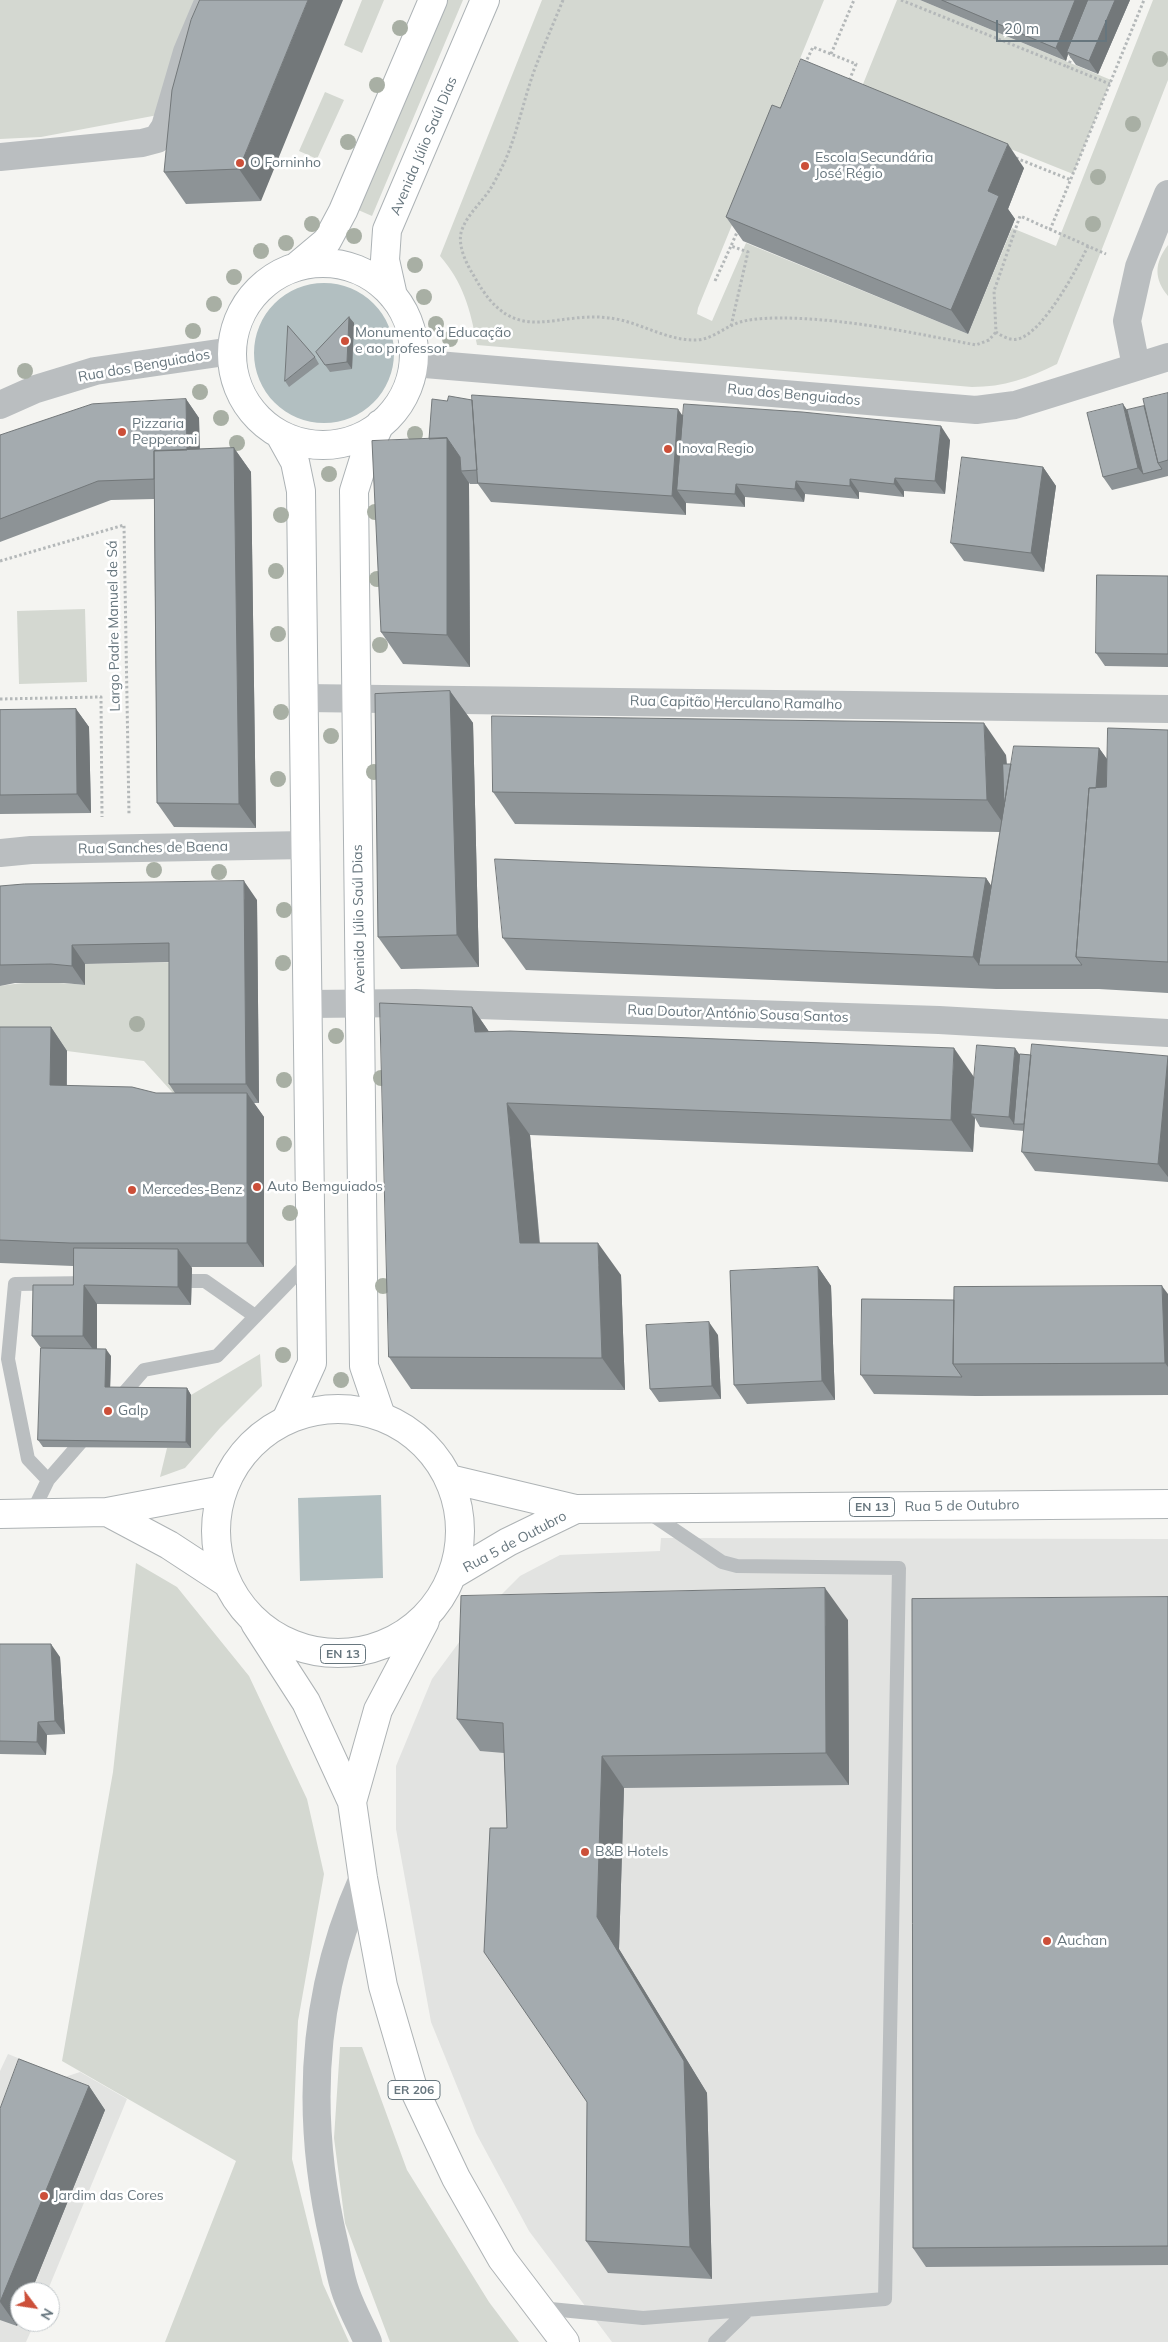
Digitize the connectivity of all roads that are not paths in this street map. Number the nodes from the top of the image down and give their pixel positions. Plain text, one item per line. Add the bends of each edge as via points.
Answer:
1 (209, 0) edge
2 (434, 0) edge
3 (486, 0) edge
4 (0, 158) edge
5 (1168, 194) edge
6 (296, 267) junction
7 (393, 296) junction
8 (232, 351) junction
9 (1168, 358) edge
10 (413, 362) junction
11 (1136, 366) junction
12 (0, 404) edge
13 (380, 424) junction
14 (280, 435) junction
15 (305, 698) junction
16 (355, 699) junction
17 (1168, 709) edge
18 (306, 845) junction
19 (0, 853) edge
20 (360, 1003) junction
21 (308, 1004) junction
22 (1168, 1034) edge
23 (311, 1260) junction
24 (158, 1282) edge
25 (100, 1283) edge
26 (255, 1316) junction
27 (381, 1416) junction
28 (286, 1420) junction
29 (450, 1479) junction
30 (48, 1480) junction
31 (223, 1490) junction
32 (1168, 1504) edge
33 (643, 1509) junction
34 (576, 1510) junction
35 (106, 1512) junction
36 (32, 1513) junction
37 (0, 1514) edge
38 (454, 1574) junction
39 (227, 1583) junction
40 (428, 1615) junction
41 (255, 1622) junction
42 (352, 1802) junction
43 (362, 1878) junction
44 (538, 2308) junction
45 (748, 2311) junction
46 (368, 2342) edge
47 (565, 2342) edge
48 (715, 2342) edge

1 - 4 street via 157,139
2 - 6 main road via 344,211 327,241
3 - 7 main road, Avenida Júlio Saúl Dias via 388,230 386,260
5 - 11 street via 1139,266 1127,321
6 - 7 main road via 317,263 349,267 378,281
6 - 8 main road via 269,281 247,303 236,326
7 - 10 main road via 408,322
8 - 12 street, Rua dos Benguiados via 95,371
8 - 14 main road via 236,381 244,400 263,423
9 - 11 street, Rua dos Benguiados
10 - 11 street, Rua dos Benguiados via 976,410 1015,405
10 - 13 main road via 403,397
13 - 14 main road via 352,440 331,444 300,442
13 - 16 main road, Avenida Júlio Saúl Dias via 354,491
14 - 15 main road via 295,462 301,491
15 - 16 street, Rua Capitão Herculano Ramalho
15 - 18 main road
16 - 17 street, Rua Capitão Herculano Ramalho
16 - 20 main road, Avenida Júlio Saúl Dias
18 - 19 street, Rua Sanches de Baena
18 - 21 main road
20 - 21 street, Rua Doutor António Sousa Santos
20 - 22 street, Rua Doutor António Sousa Santos via 939,1020
20 - 27 main road, Avenida Júlio Saúl Dias via 364,1366
21 - 23 main road
23 - 26 lane
23 - 28 main road via 312,1363
24 - 26 lane via 205,1281
25 - 30 lane via 15,1284 8,1358 28,1459
26 - 30 lane via 217,1356 144,1370
27 - 28 main road, EN 13 via 333,1408
27 - 29 main road, EN 13 via 421,1440
28 - 31 main road, EN 13 via 248,1448
29 - 34 main road, Rua 5 de Outubro / EN 13
29 - 38 main road, EN 13 via 461,1526
30 - 36 lane
31 - 35 main road, EN 13
31 - 39 main road, EN 13 via 215,1537
32 - 33 main road, Rua 5 de Outubro / EN 13
33 - 34 main road, Rua 5 de Outubro / EN 13
33 - 45 lane via 722,1562 730,1564 898,1568 885,2299
34 - 38 main road, Rua 5 de Outubro / EN 13 via 508,1542
35 - 36 main road, EN 13
35 - 39 main road, EN 13 via 169,1545
36 - 37 main road, EN 13
38 - 40 main road, EN 13
39 - 41 main road, EN 13
40 - 41 main road, EN 13 via 390,1643 343,1654 296,1647
40 - 42 main road, ER 206 via 378,1710
41 - 42 main road, ER 206 via 306,1702
42 - 43 main road, ER 206
43 - 44 main road, ER 206 via 382,1986 412,2085 456,2178 502,2259
43 - 46 street via 346,1914 323,2009 317,2062 316,2134 327,2214 346,2293
44 - 45 lane via 643,2318
44 - 47 main road, ER 206
45 - 48 lane

